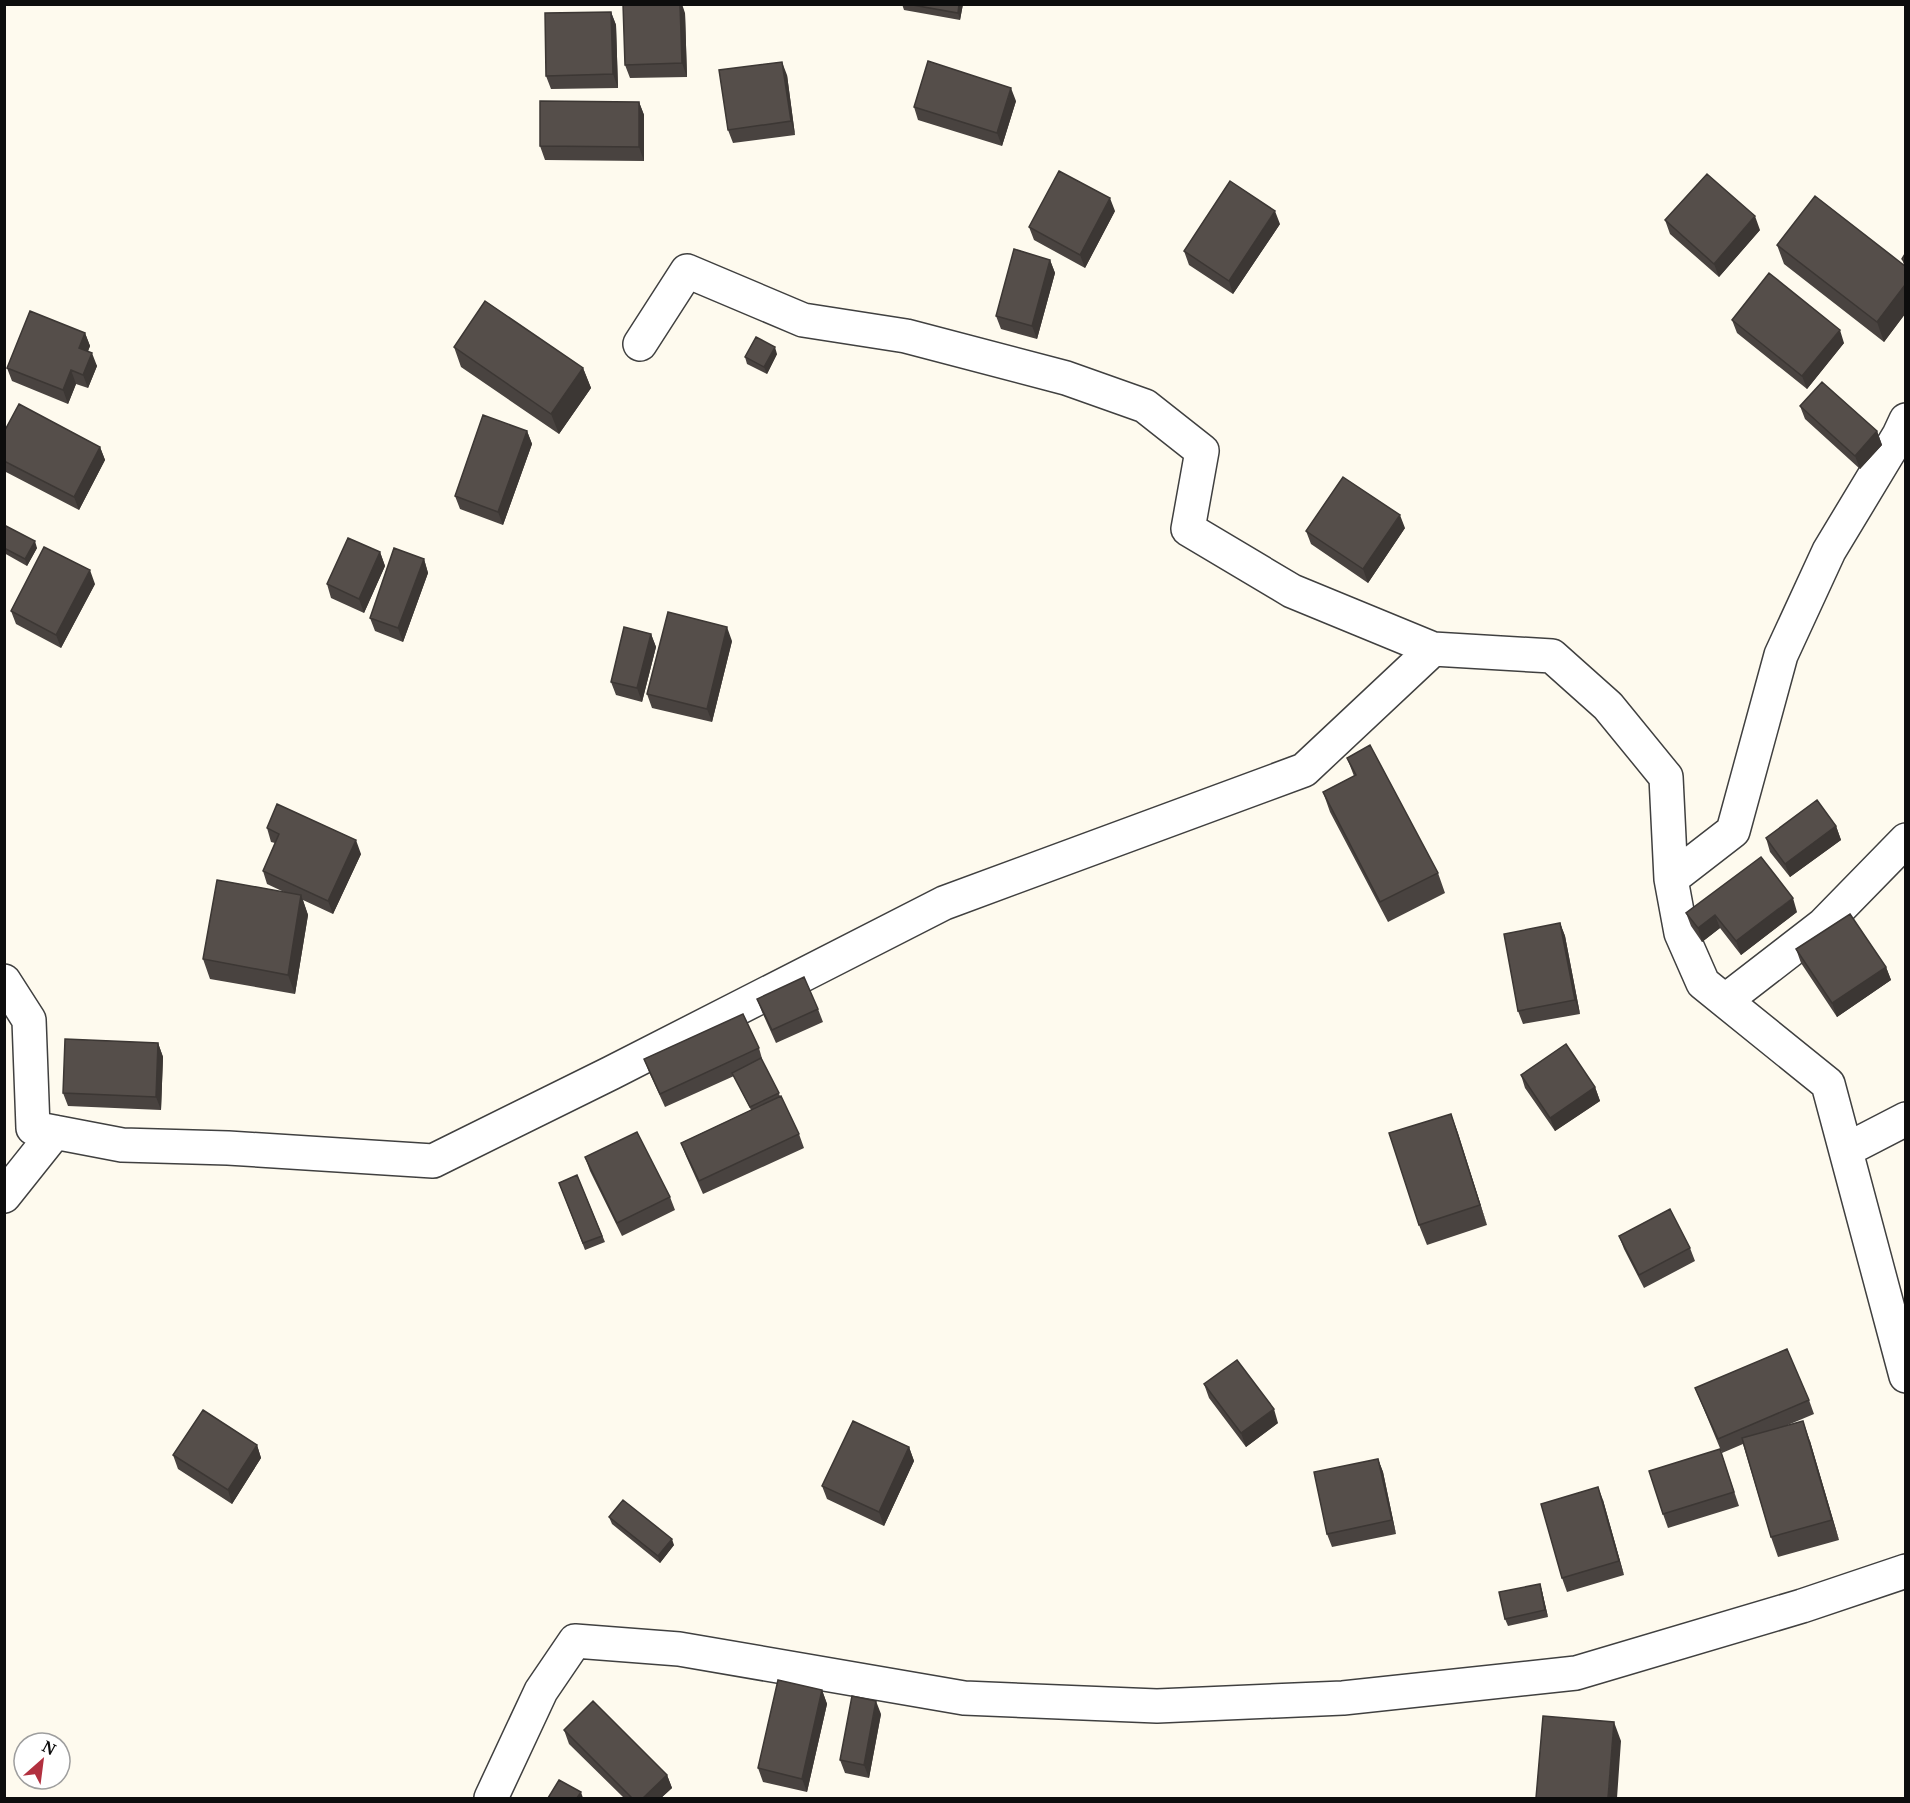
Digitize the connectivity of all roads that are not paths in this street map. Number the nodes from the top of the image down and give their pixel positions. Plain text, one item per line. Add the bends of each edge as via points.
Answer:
1 (640, 344) dead end
2 (1905, 420) edge
3 (1433, 649) junction
4 (1905, 840) edge
5 (1671, 879) junction
6 (4, 981) edge
7 (1726, 1000) junction
8 (1905, 1119) edge
9 (55, 1132) junction
10 (1846, 1150) junction
11 (4, 1196) edge
12 (1905, 1376) edge
13 (1905, 1571) edge
14 (491, 1798) edge

1 - 3 street via 687,271 803,320 906,336 1066,378 1144,406 1202,451 1188,530 1292,591
2 - 5 street via 1829,551 1781,655 1733,831
3 - 5 street via 1552,656 1608,706 1666,777
3 - 9 street via 1304,770 944,903 433,1161 122,1145
4 - 7 street via 1823,925
5 - 7 street via 1682,933 1699,973 1704,983
6 - 9 street via 29,1020 33,1128
7 - 10 street via 1828,1084
8 - 10 street
9 - 11 street
10 - 12 street
13 - 14 street via 1576,1673 1343,1698 1157,1706 964,1698 679,1648 575,1641 541,1691

